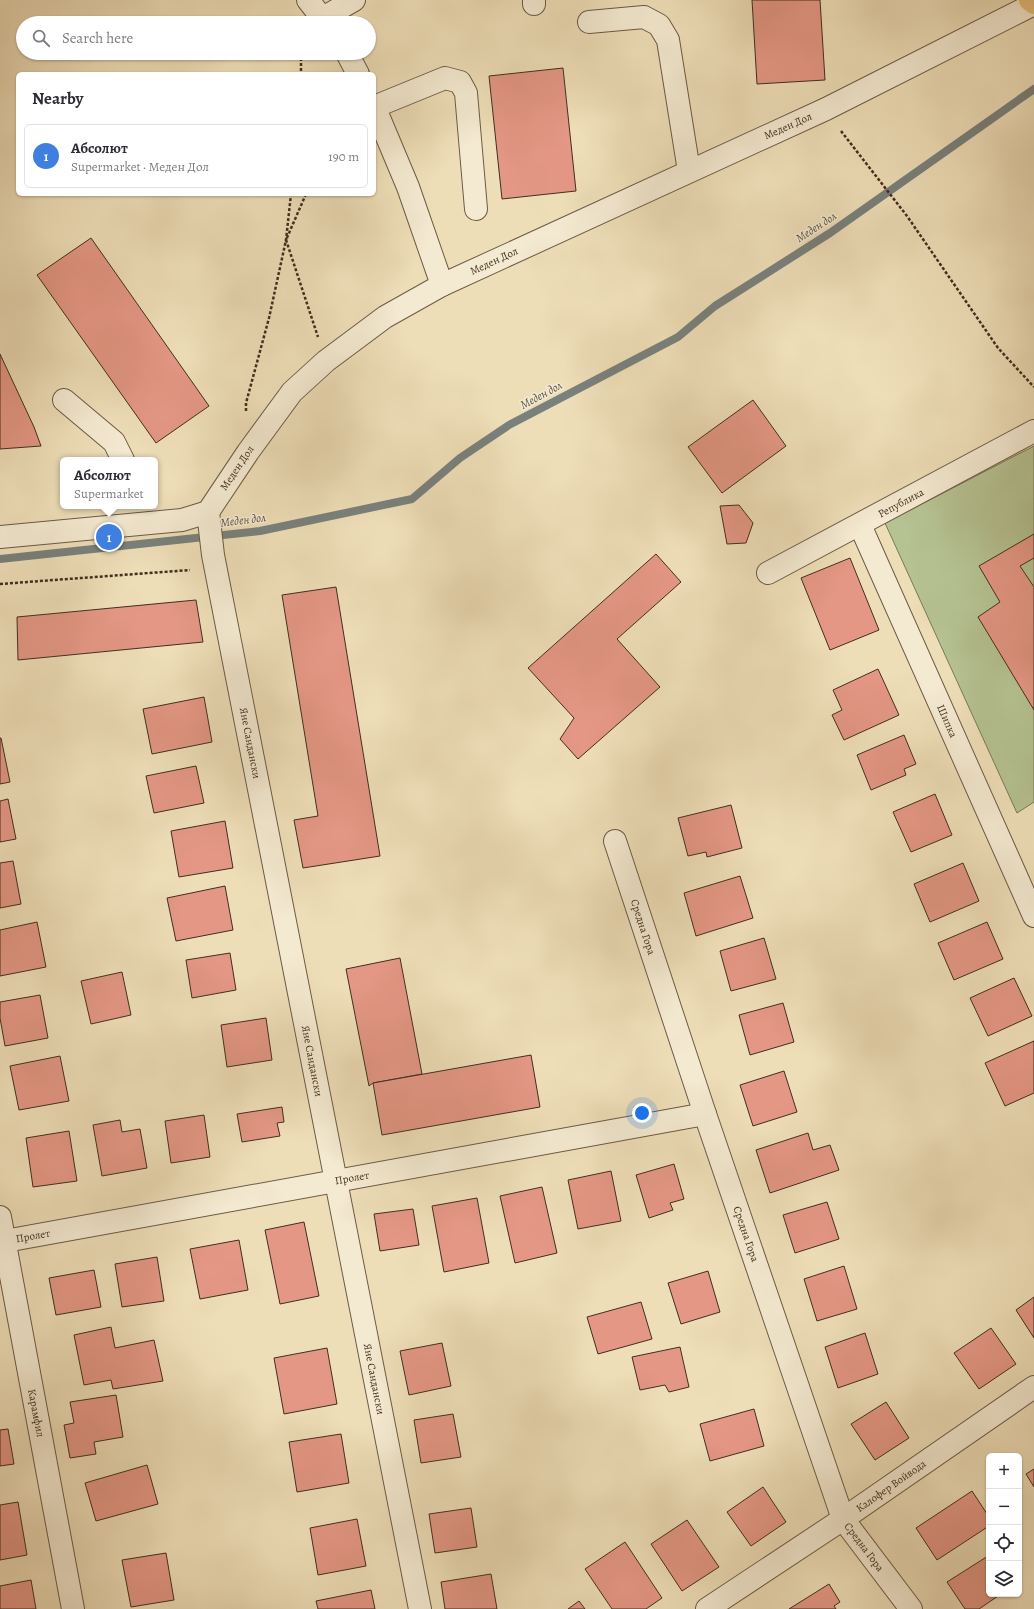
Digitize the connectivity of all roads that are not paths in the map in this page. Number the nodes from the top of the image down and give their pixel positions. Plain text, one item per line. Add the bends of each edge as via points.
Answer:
1 (308, 0) edge
2 (1030, 0) edge
3 (350, 1) edge
4 (1034, 3) edge
5 (320, 16) edge
6 (330, 16) edge
7 (589, 22) dead end
8 (351, 60) edge
9 (357, 72) edge
10 (376, 105) edge
11 (376, 111) edge
12 (689, 171) junction
13 (476, 209) dead end
14 (442, 285) junction
15 (64, 400) dead end
16 (1034, 431) edge
17 (122, 457) edge
18 (148, 515) edge
19 (209, 520) junction
20 (860, 525) junction
21 (0, 537) edge
22 (768, 574) dead end
23 (615, 841) dead end
24 (1034, 916) edge
25 (704, 1114) junction
26 (336, 1181) junction
27 (0, 1217) edge
28 (2, 1241) edge
29 (1034, 1387) edge
30 (843, 1519) junction
31 (73, 1609) edge
32 (420, 1609) edge
33 (707, 1609) edge
34 (911, 1609) edge

1 - 5 street
2 - 4 main road
3 - 6 street
4 - 12 street, Меден Дол via 826,109
7 - 12 street via 644,17 659,26 668,40
8 - 9 street
10 - 13 street via 445,78 460,82 466,93
11 - 14 street via 408,187
12 - 14 street, Меден Дол
14 - 19 street, Меден Дол via 385,317 326,362 292,392 248,452
15 - 17 street via 114,442
16 - 20 street, Република
18 - 19 street via 182,520
18 - 21 street
19 - 26 street, Яне Сандански via 215,562
20 - 22 street, Република
20 - 24 street, Шипка
23 - 25 street, Средна Гора
25 - 26 street, Пролет
25 - 30 street, Средна Гора
26 - 28 street, Пролет
26 - 32 street, Яне Сандански
27 - 28 street, Карамфил
28 - 31 street, Карамфил
29 - 30 street, Калофер Войвода
30 - 33 street, Калофер Войвода
30 - 34 street, Средна Гора

